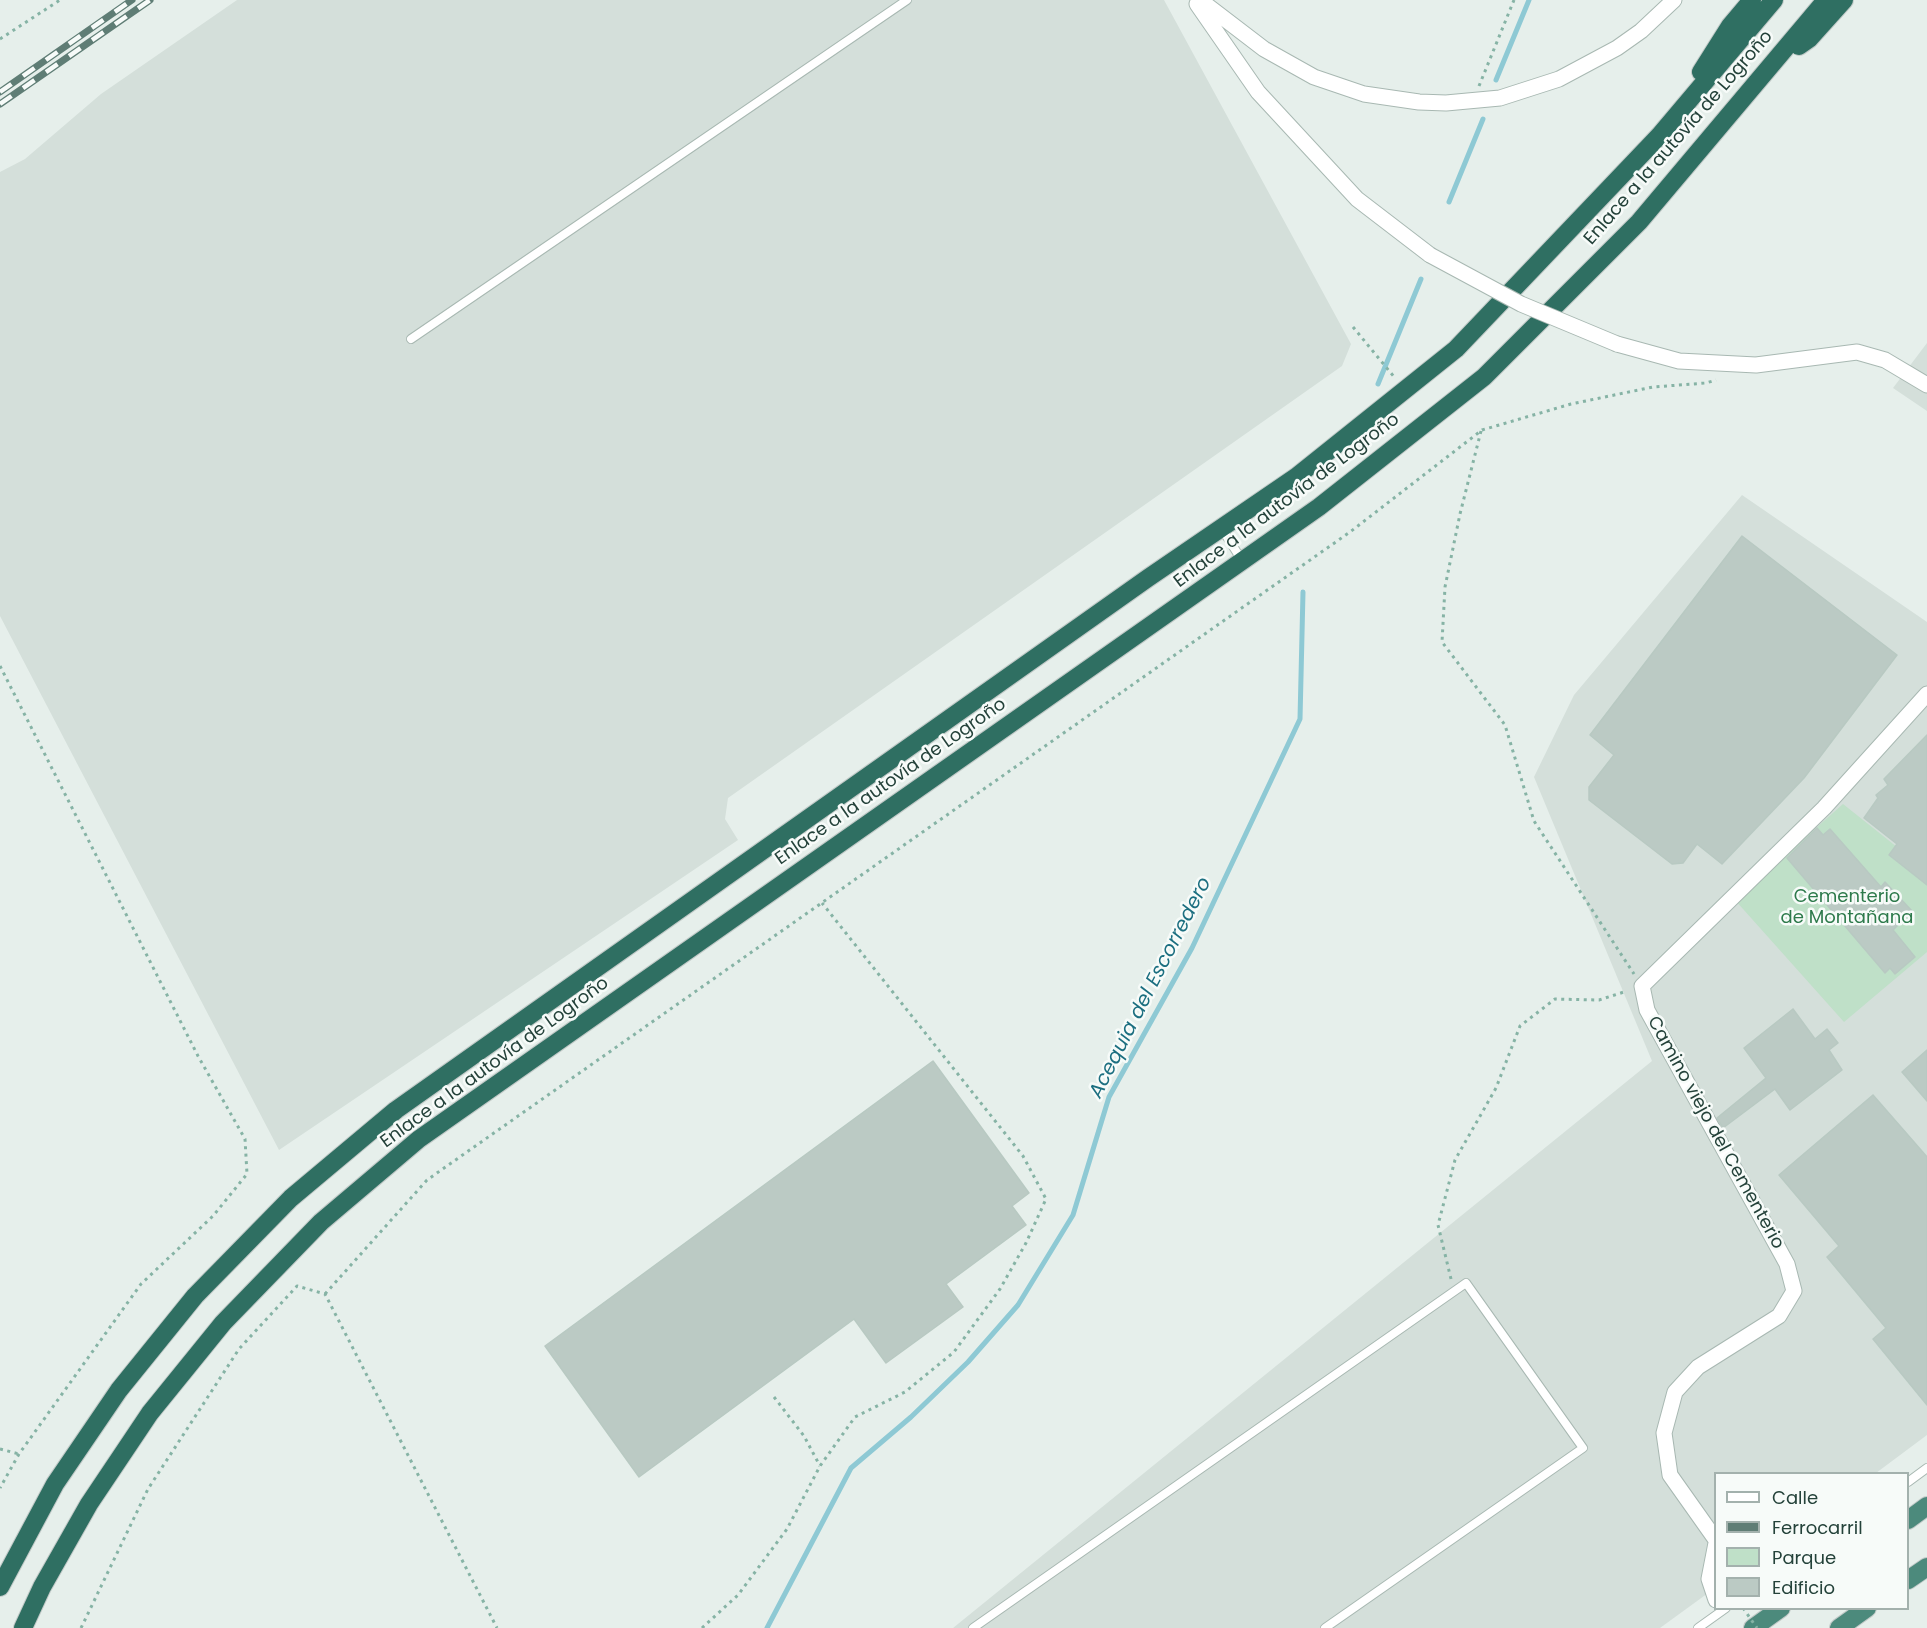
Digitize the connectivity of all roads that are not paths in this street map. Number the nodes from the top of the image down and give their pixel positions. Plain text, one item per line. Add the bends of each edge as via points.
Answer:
1 (907, 0) edge
2 (1195, 0) edge
3 (1200, 0) edge
4 (1674, 0) edge
5 (1752, 0) edge
6 (1774, 0) edge
7 (1826, 0) edge
8 (1844, 0) edge
9 (1775, 61) junction
10 (1659, 136) junction
11 (411, 339) dead end
12 (1927, 385) edge
13 (1221, 528) junction
14 (1243, 562) junction
15 (1927, 694) edge
16 (1927, 1468) edge
17 (1909, 1481) edge
18 (1927, 1506) edge
19 (1909, 1519) edge
20 (1714, 1539) edge
21 (1714, 1553) edge
22 (1927, 1566) edge
23 (1909, 1579) edge
24 (0, 1587) edge
25 (1714, 1592) edge
26 (1717, 1610) edge
27 (1778, 1610) edge
28 (1864, 1610) edge
29 (23, 1628) edge
30 (973, 1628) edge
31 (1325, 1628) edge
32 (1698, 1628) edge
33 (1755, 1628) edge
34 (1839, 1628) edge

1 - 11 lane
2 - 12 street, bridge via 1258,92 1357,199 1430,255 1521,304 1617,344 1679,361 1756,365 1857,352 1885,360
3 - 4 street via 1264,50 1341,88 1409,101 1474,102 1531,89 1589,65 1641,32
5 - 10 highway via 1730,26
6 - 10 highway, Enlace a la autovía de Logroño
7 - 9 highway, Enlace a la autovía de Logroño
8 - 9 highway via 1809,39
9 - 14 highway, Enlace a la autovía de Logroño via 1639,222 1484,377 1320,507
10 - 13 highway, Enlace a la autovía de Logroño via 1456,349 1296,477
13 - 14 lane
13 - 24 highway, Enlace a la autovía de Logroño via 396,1110 291,1197 195,1296 119,1390 55,1484
14 - 29 highway, Enlace a la autovía de Logroño via 419,1139 321,1221 223,1323 150,1413 88,1504
15 - 20 street, Camino viejo del Cementerio via 1824,808 1642,986 1647,1010 1787,1264 1794,1291 1779,1316 1698,1367 1675,1392 1664,1433 1670,1475
16 - 17 lane
18 - 19 highway
21 - 25 street, Camino viejo del Cementerio via 1709,1579
22 - 23 highway
26 - 32 lane
27 - 33 highway
28 - 34 highway
30 - 31 lane via 1466,1283 1584,1448

